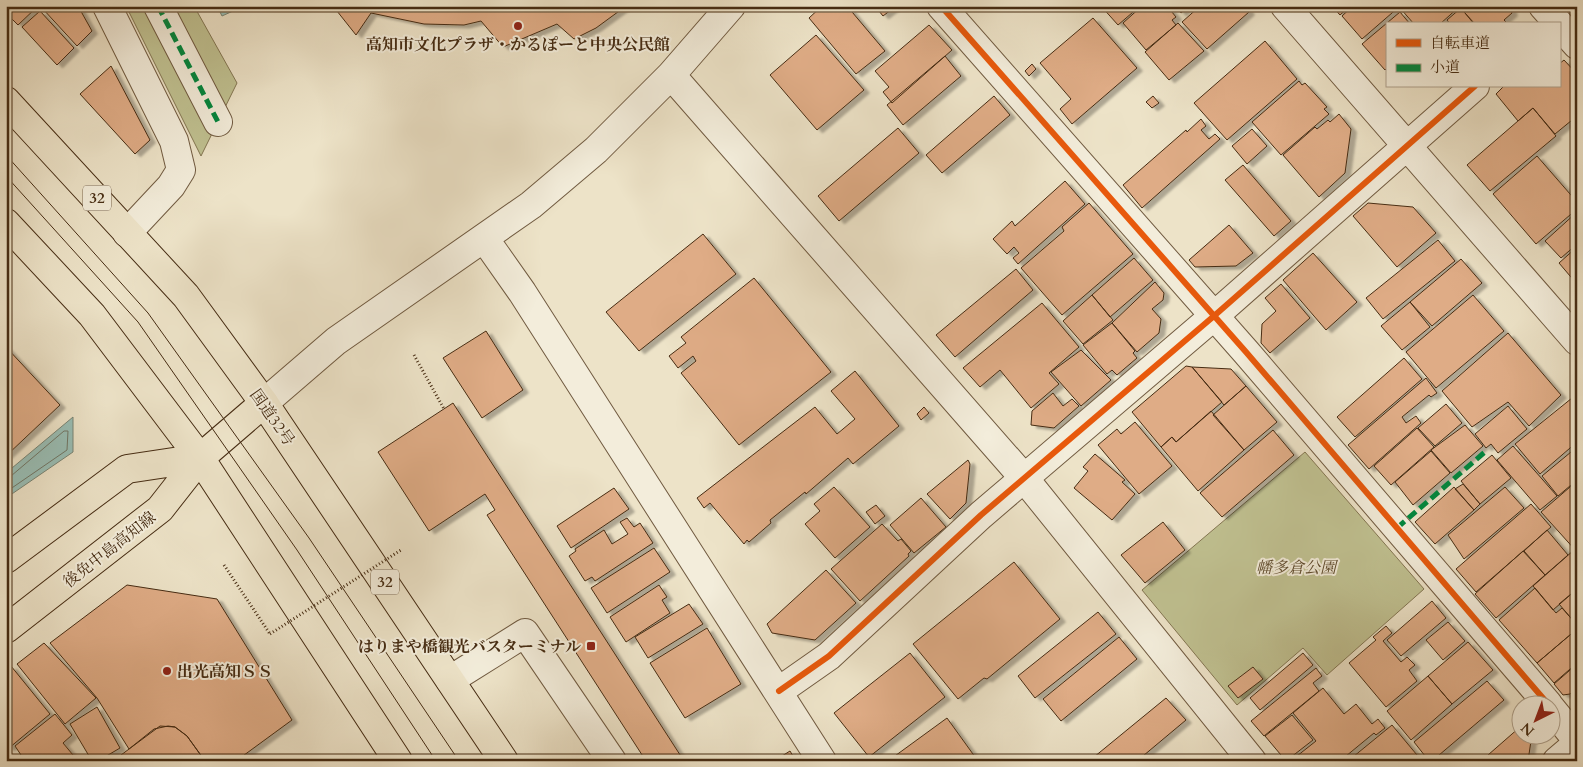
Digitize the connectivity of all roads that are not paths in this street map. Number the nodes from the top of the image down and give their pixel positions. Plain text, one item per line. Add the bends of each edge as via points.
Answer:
1 (107, 6) edge
2 (158, 6) edge
3 (732, 6) edge
4 (941, 6) edge
5 (1285, 6) edge
6 (1560, 24) edge
7 (1577, 45) edge
8 (671, 75) junction
9 (1473, 88) edge
10 (6, 101) edge
11 (218, 122) dead end
12 (1407, 147) junction
13 (6, 223) edge
14 (127, 233) junction
15 (484, 238) junction
16 (1214, 316) junction
17 (1577, 341) edge
18 (264, 403) junction
19 (200, 458) junction
20 (1024, 478) junction
21 (6, 559) edge
22 (6, 629) edge
23 (450, 680) junction
24 (779, 691) junction
25 (1539, 694) edge
26 (1560, 719) edge
27 (1577, 740) edge
28 (1577, 744) edge
29 (398, 761) edge
30 (504, 761) edge
31 (612, 761) edge
32 (822, 761) edge
33 (1252, 761) edge
34 (1557, 761) edge

1 - 14 street via 174,142 182,170
2 - 11 street
3 - 8 street
4 - 16 street
5 - 12 street
6 - 7 street
8 - 15 street via 596,150 531,205
8 - 20 street
9 - 12 street
10 - 14 main road, 国道32号 / 32
12 - 16 street
12 - 17 street
13 - 19 main road via 92,315
14 - 18 main road, 国道32号 / 32 via 186,296
15 - 18 street via 336,341
15 - 24 street
16 - 20 street
16 - 25 street
18 - 19 main road, 後免中島高知線
18 - 23 main road, 国道32号 / 32
19 - 21 main road via 127,468
19 - 22 main road, 後免中島高知線 via 160,509
19 - 29 main road
20 - 24 street via 829,656
20 - 33 street
23 - 30 main road, 国道32号 / 32
23 - 31 street via 525,633
24 - 32 street
26 - 27 street
28 - 34 street

